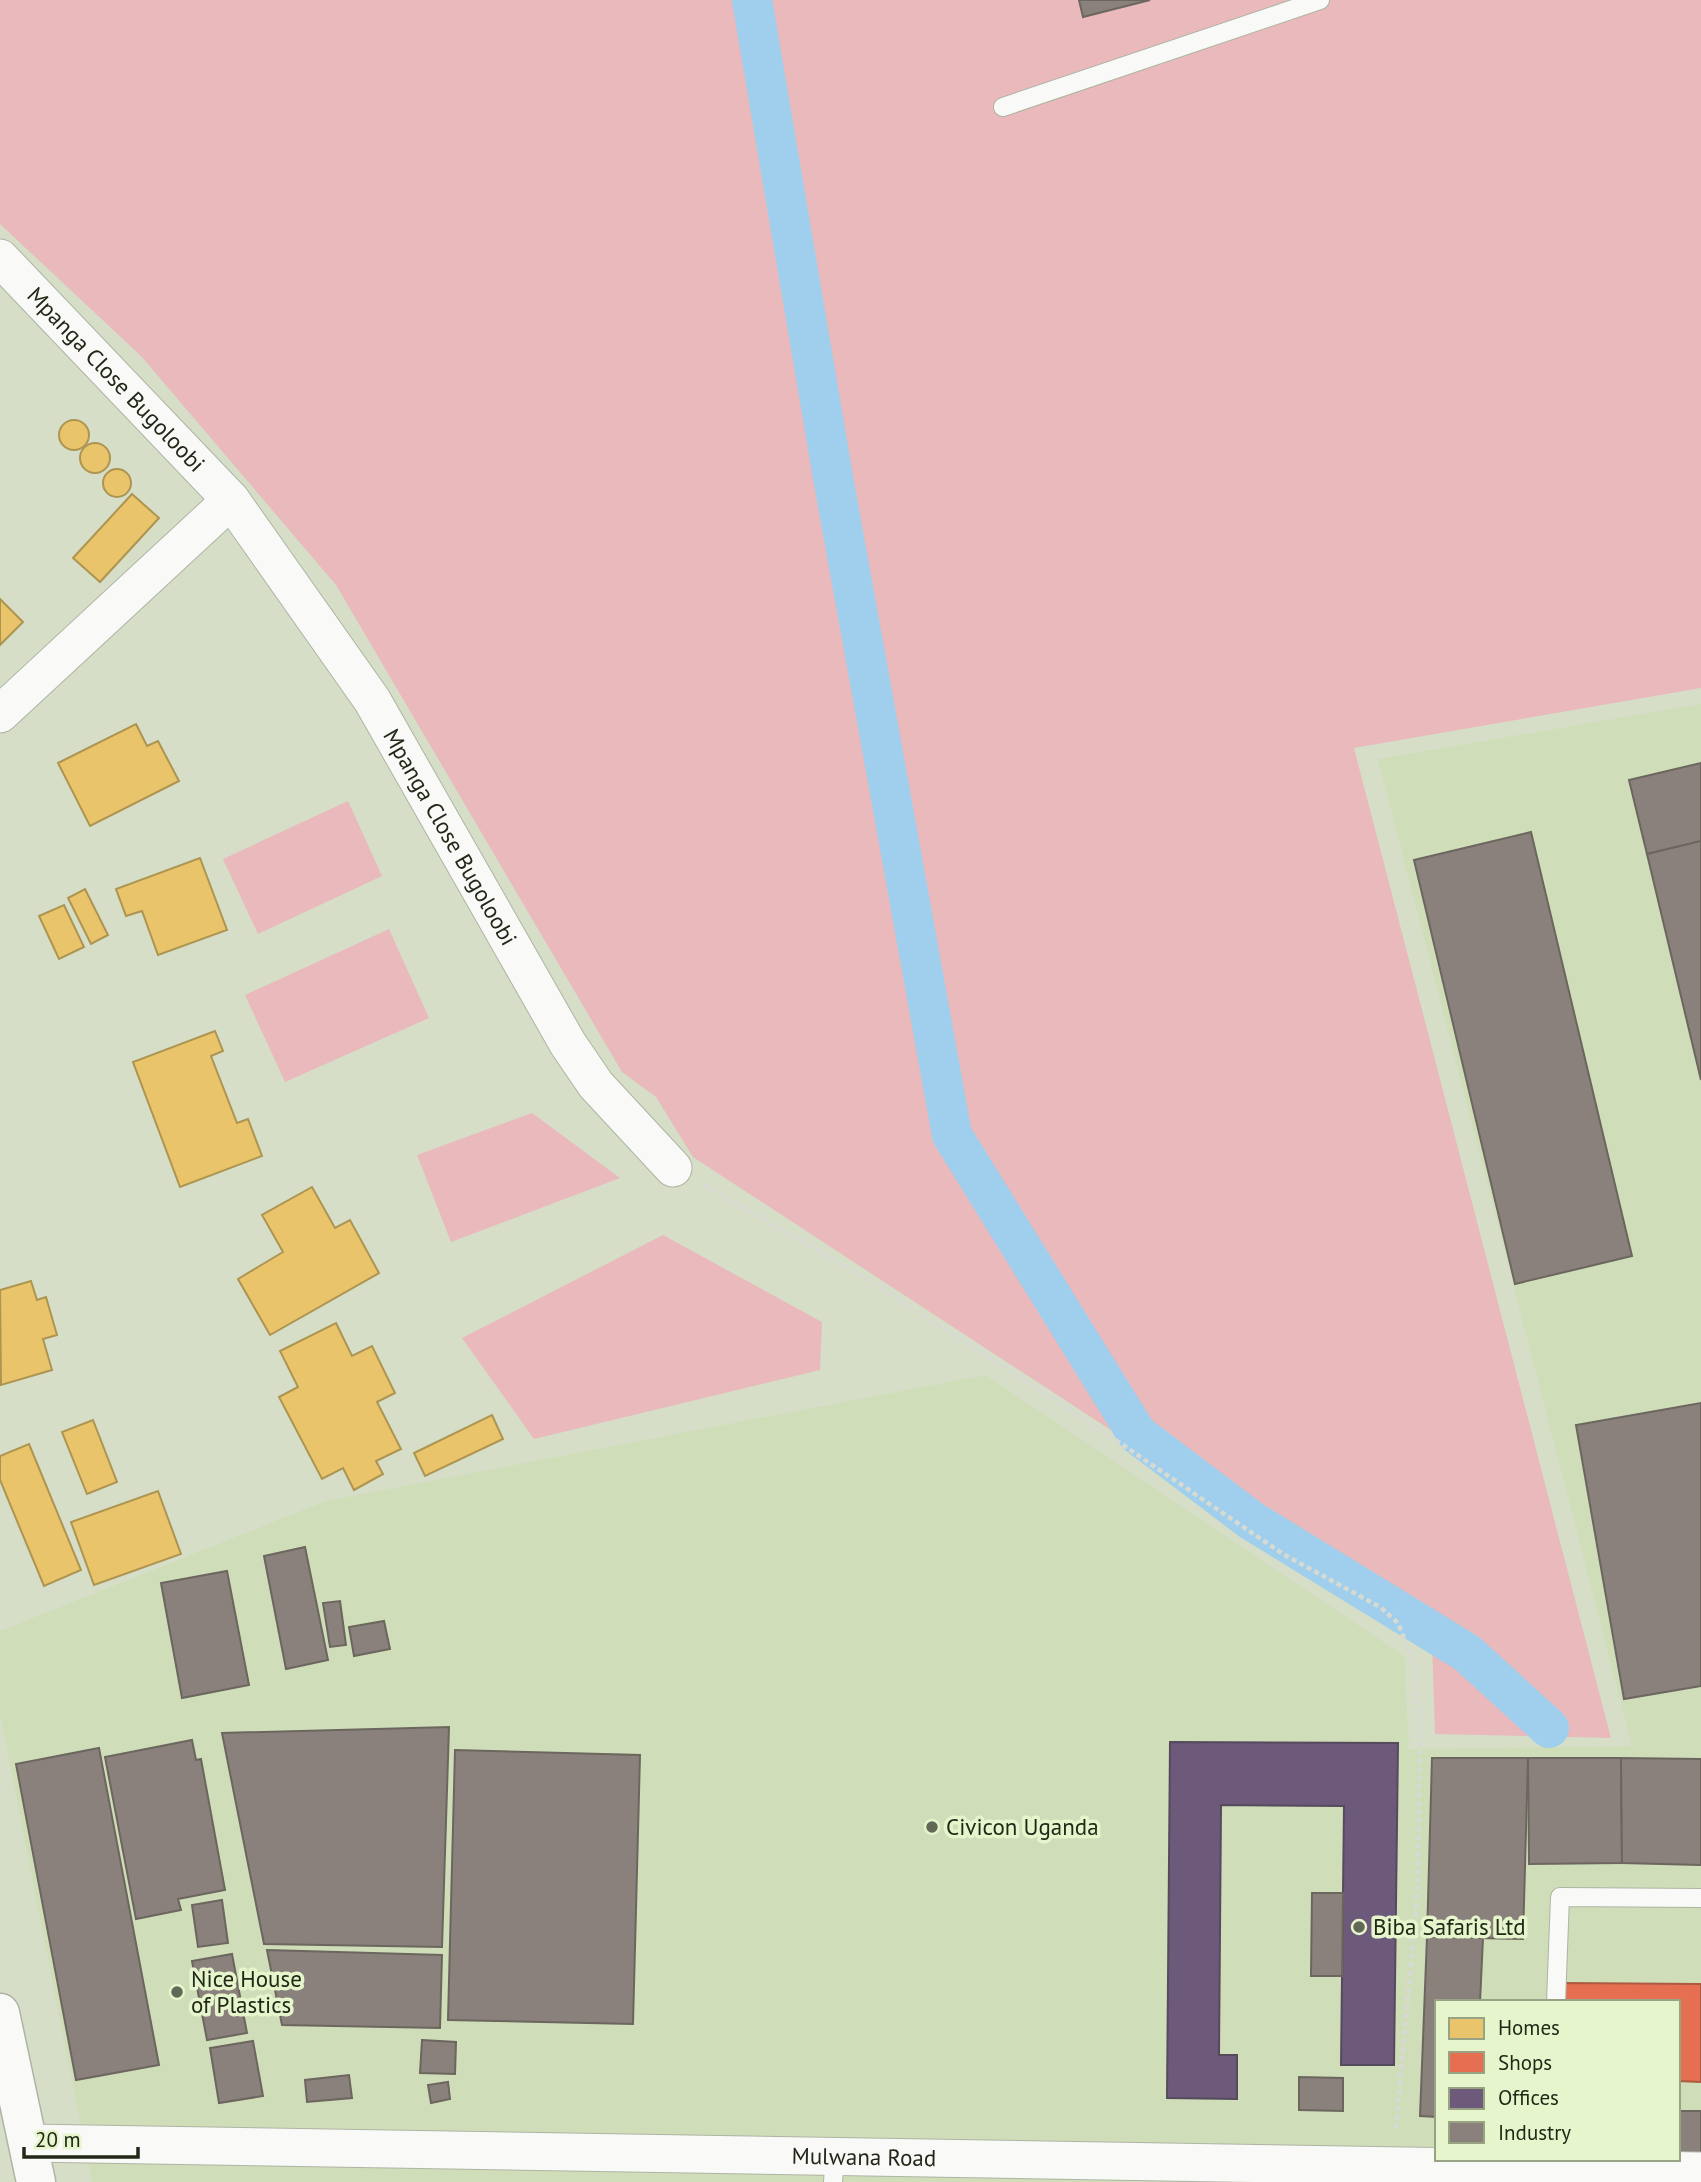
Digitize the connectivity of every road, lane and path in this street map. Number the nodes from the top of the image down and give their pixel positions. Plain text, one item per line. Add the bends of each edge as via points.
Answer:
1 (1320, 0) edge
2 (1003, 107) dead end
3 (0, 258) edge
4 (231, 500) junction
5 (0, 714) edge
6 (673, 1168) joint
7 (1701, 1898) edge
8 (1556, 2000) edge
9 (0, 2013) edge
10 (28, 2143) junction
11 (1551, 2164) edge
12 (1393, 2166) junction
13 (834, 2169) edge
14 (1701, 2171) edge
15 (36, 2182) edge

1 - 2 lane
3 - 4 street, Mpanga Close Bugoloobi
4 - 5 street
4 - 6 street, Mpanga Close Bugoloobi via 372,700 568,1044 596,1085
6 - 12 path via 861,1275 1283,1554 1380,1607 1398,1623 1414,1663 1420,1722 1419,1858
7 - 8 lane via 1560,1896
9 - 10 street
10 - 13 street, Mulwana Road
10 - 15 street
11 - 12 street, Mulwana Road
11 - 14 street, Mulwana Road
12 - 13 street, Mulwana Road

